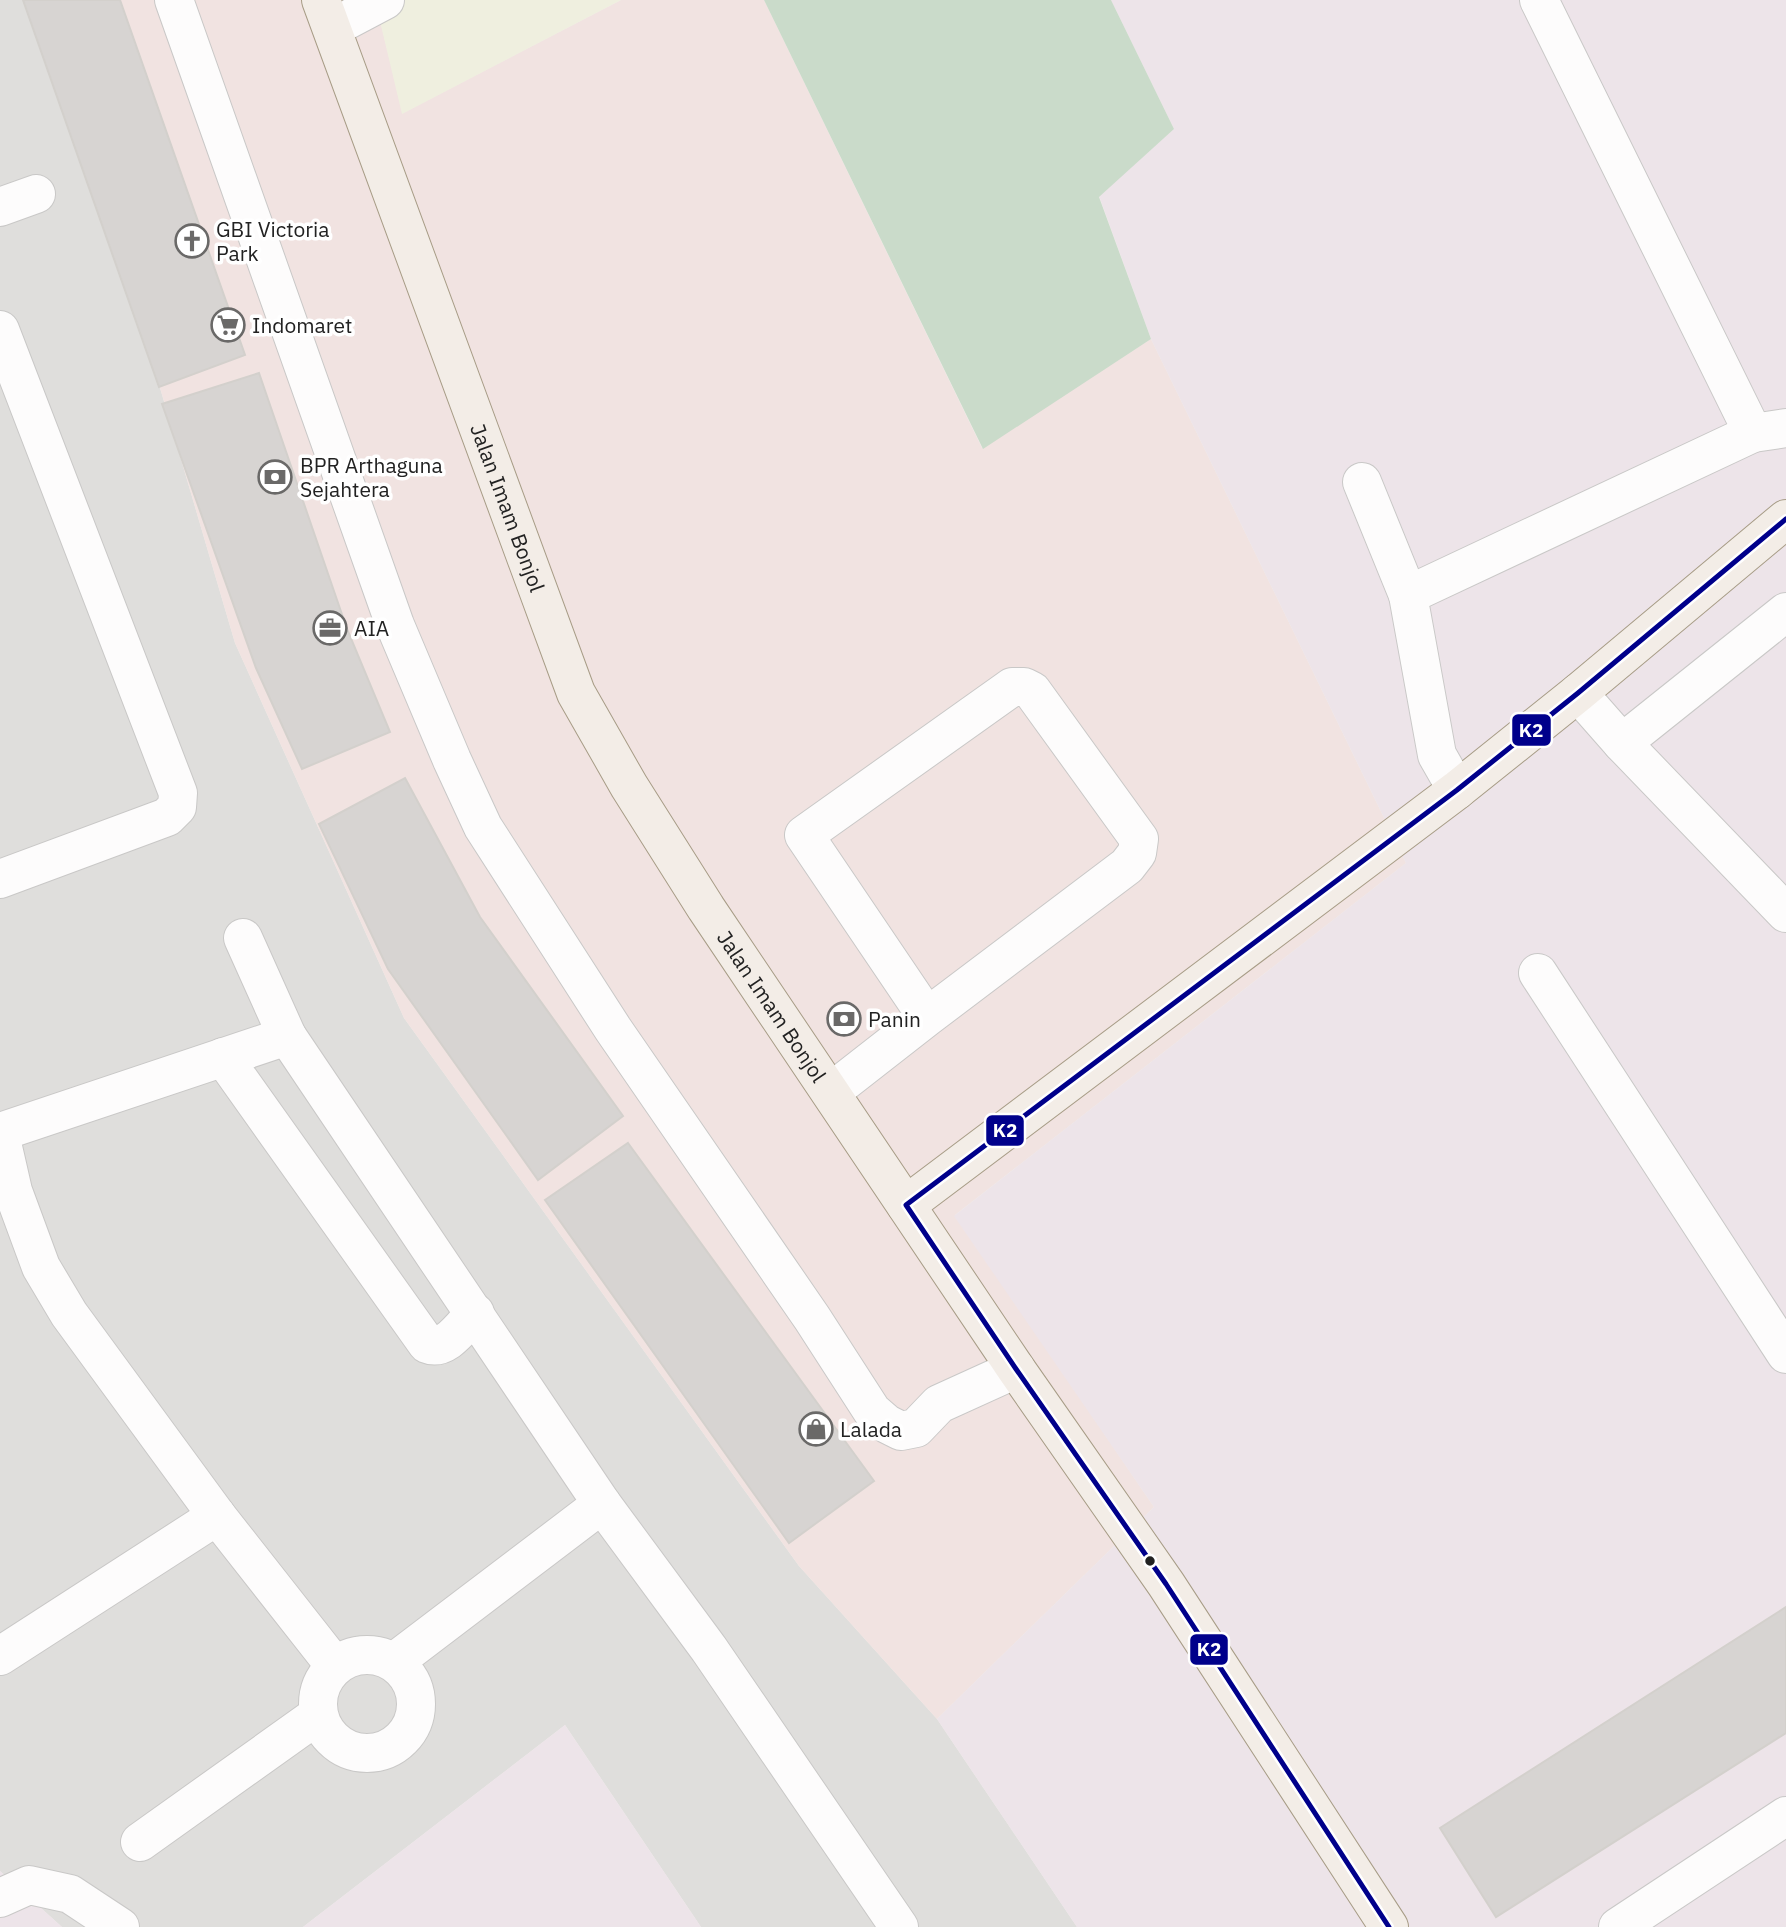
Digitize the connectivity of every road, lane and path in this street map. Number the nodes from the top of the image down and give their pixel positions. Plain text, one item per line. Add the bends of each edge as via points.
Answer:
1 (174, 0) edge
2 (385, 0) edge
3 (1539, 0) edge
4 (327, 14) edge
5 (36, 194) dead end
6 (0, 207) edge
7 (0, 330) edge
8 (1770, 431) edge
9 (1362, 482) dead end
10 (1786, 519) edge
11 (1408, 594) junction
12 (1786, 612) edge
13 (1578, 694) junction
14 (1622, 743) junction
15 (1457, 790) junction
16 (0, 879) edge
17 (1786, 913) edge
18 (243, 938) dead end
19 (1538, 973) dead end
20 (927, 1017) junction
21 (287, 1036) junction
22 (223, 1057) junction
23 (831, 1092) junction
24 (0, 1133) edge
25 (906, 1205) junction
26 (475, 1313) junction
27 (1786, 1353) edge
28 (1016, 1369) junction
29 (602, 1504) junction
30 (217, 1516) junction
31 (1, 1654) edge
32 (394, 1662) junction
33 (335, 1666) junction
34 (318, 1715) junction
35 (1786, 1816) edge
36 (140, 1843) dead end
37 (0, 1898) edge
38 (120, 1927) edge
39 (899, 1927) edge
40 (1389, 1927) edge
41 (1618, 1927) edge

1 - 28 street via 395,625 483,827 613,1029 872,1411 901,1431 916,1428 939,1405
2 - 4 street
3 - 8 street
4 - 23 main road, Jalan Imam Bonjol via 576,693 706,908
5 - 6 street
7 - 16 street via 178,793 177,807 167,817
8 - 11 street
9 - 11 street
10 - 13 main road
11 - 15 street via 1437,755
12 - 14 street
13 - 14 street
13 - 15 main road
14 - 17 street
15 - 25 main road
18 - 21 street
19 - 27 street
20 - 20 street via 1127,866 1137,853 1139,839 1032,691 1024,687 1012,687 804,835
20 - 23 street
21 - 22 street
21 - 26 street
22 - 24 street
22 - 26 street via 426,1345 444,1345
23 - 25 main road, Jalan Imam Bonjol
24 - 30 street via 13,1191 41,1267 69,1314
25 - 28 main road, Jalan Imam Bonjol
26 - 29 street
28 - 40 main road, Jalan Imam Bonjol via 1166,1584
29 - 32 street
29 - 39 street via 709,1648
30 - 31 street
30 - 33 street
32 - 33 street via 374,1655 354,1656
32 - 34 street via 411,1679 417,1703 412,1727 396,1745 373,1754 349,1752 329,1737
33 - 34 street via 320,1688
34 - 36 street
35 - 41 street
37 - 38 street via 29,1885 70,1894

